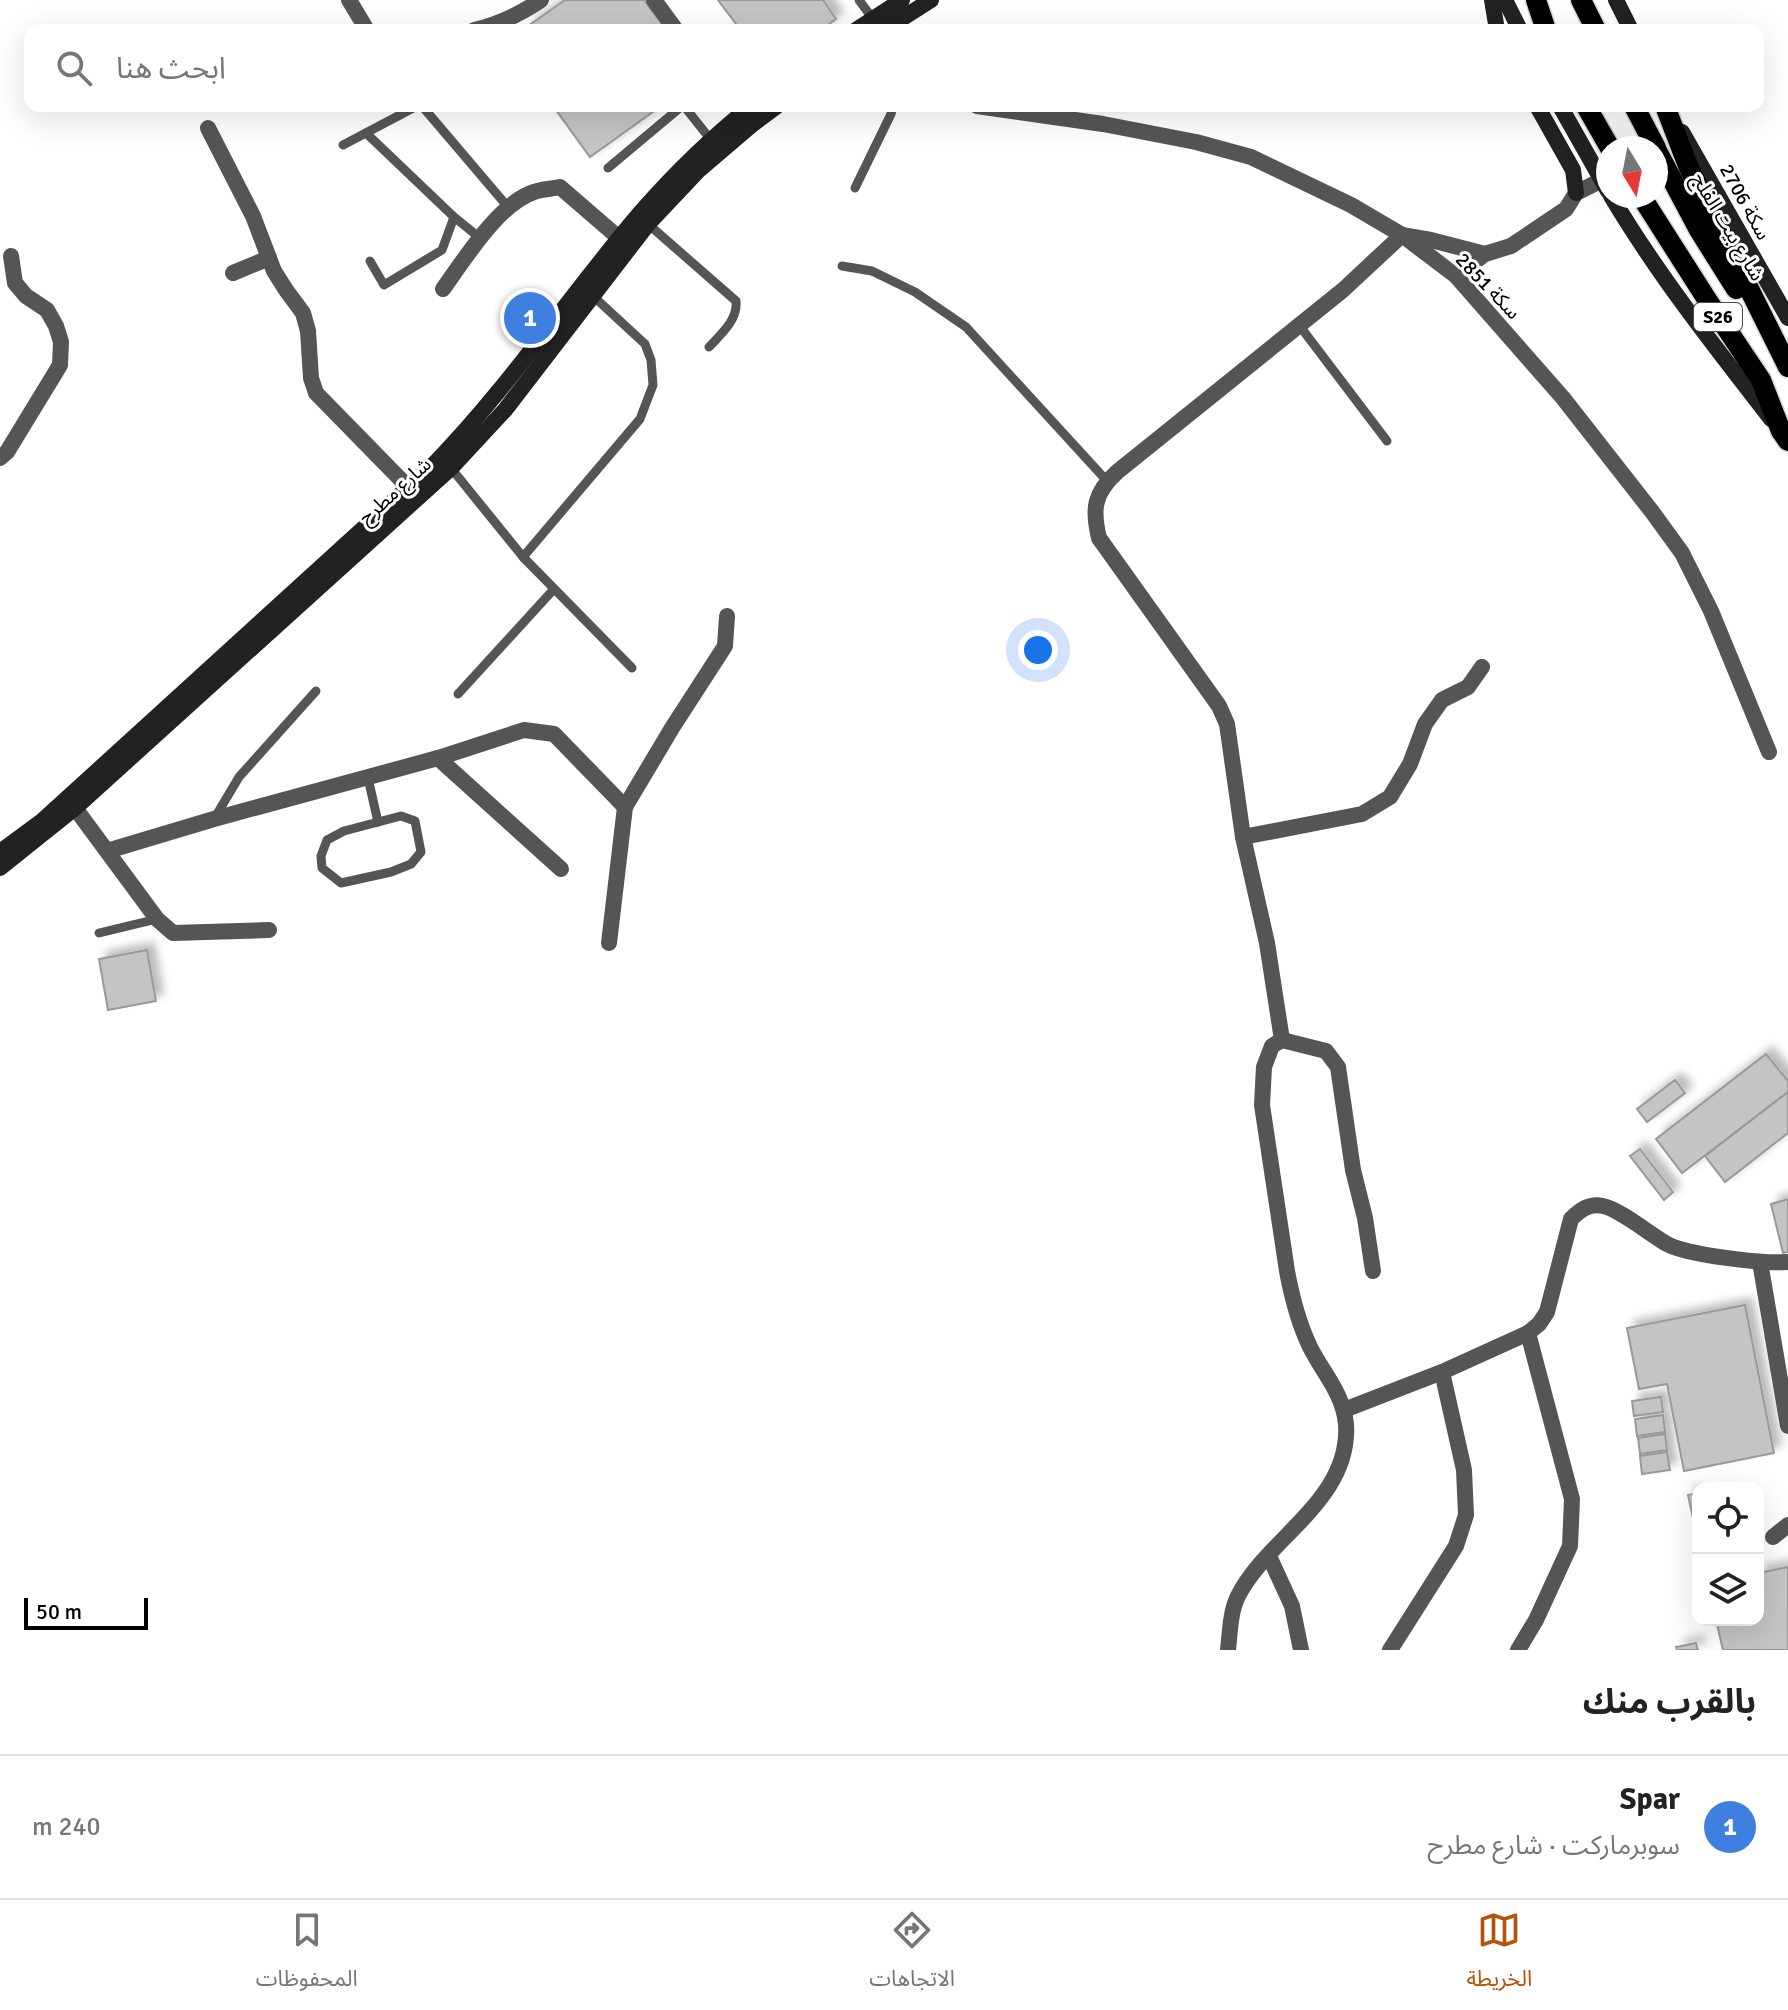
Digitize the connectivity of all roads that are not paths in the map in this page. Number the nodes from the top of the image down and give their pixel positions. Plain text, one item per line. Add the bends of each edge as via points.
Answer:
1 (349, 0) edge
2 (541, 0) edge
3 (859, 0) edge
4 (902, 0) edge
5 (931, 0) edge
6 (1492, 0) edge
7 (1505, 0) edge
8 (1533, 0) edge
9 (1581, 0) edge
10 (1616, 0) edge
11 (1625, 0) edge
12 (659, 2) edge
13 (363, 24) edge
14 (491, 24) edge
15 (672, 24) edge
16 (879, 24) edge
17 (1496, 24) edge
18 (1517, 24) edge
19 (1544, 24) edge
20 (1593, 24) edge
21 (1629, 24) edge
22 (1631, 24) edge
23 (407, 112) edge
24 (424, 112) edge
25 (676, 112) edge
26 (688, 112) edge
27 (738, 112) edge
28 (769, 112) edge
29 (890, 112) edge
30 (1019, 112) edge
31 (1540, 112) edge
32 (1563, 112) edge
33 (1589, 112) edge
34 (1637, 112) edge
35 (1668, 112) edge
36 (1669, 112) edge
37 (208, 128) dead end
38 (366, 133) junction
39 (1603, 136) edge
40 (1650, 136) edge
41 (711, 140) junction
42 (343, 145) dead end
43 (608, 168) dead end
44 (1596, 170) edge
45 (1668, 171) edge
46 (855, 188) dead end
47 (1596, 188) edge
48 (1576, 193) junction
49 (508, 207) junction
50 (1618, 208) edge
51 (1649, 208) edge
52 (454, 217) junction
53 (648, 224) junction
54 (1402, 235) junction
55 (480, 238) junction
56 (619, 238) junction
57 (1485, 254) junction
58 (11, 256) dead end
59 (269, 258) junction
60 (370, 261) dead end
61 (842, 266) dead end
62 (233, 273) dead end
63 (1456, 276) junction
64 (443, 289) dead end
65 (593, 296) junction
66 (1788, 318) edge
67 (1299, 325) junction
68 (709, 347) dead end
69 (1788, 368) edge
70 (1785, 436) edge
71 (1387, 441) dead end
72 (0, 458) edge
73 (451, 468) junction
74 (1107, 481) junction
75 (409, 488) junction
76 (523, 557) junction
77 (554, 589) junction
78 (727, 616) dead end
79 (1482, 667) dead end
80 (632, 668) dead end
81 (316, 691) dead end
82 (458, 694) dead end
83 (1769, 752) dead end
84 (438, 758) junction
85 (368, 778) junction
86 (625, 807) junction
87 (75, 808) junction
88 (214, 819) junction
89 (378, 822) junction
90 (1243, 837) junction
91 (107, 851) junction
92 (0, 852) edge
93 (0, 868) edge
94 (561, 869) dead end
95 (157, 919) junction
96 (269, 930) dead end
97 (99, 933) dead end
98 (609, 943) dead end
99 (1282, 1040) junction
100 (1760, 1262) junction
101 (1788, 1262) edge
102 (1373, 1271) dead end
103 (1528, 1333) junction
104 (1442, 1372) junction
105 (1344, 1410) junction
106 (1788, 1426) edge
107 (1788, 1525) edge
108 (1773, 1537) dead end
109 (1269, 1556) junction
110 (1228, 1650) edge
111 (1301, 1650) edge
112 (1390, 1650) edge
113 (1518, 1650) edge

1 - 13 street
2 - 14 street
3 - 16 lane
4 - 16 main road
5 - 16 main road
6 - 17 main road
7 - 18 main road
8 - 19 main road
9 - 20 main road
10 - 21 main road
11 - 22 main road
12 - 15 street
23 - 38 lane
24 - 49 lane
25 - 43 lane
26 - 41 lane
27 - 41 main road, شارع مطرح
28 - 53 main road, شارع مطرح via 698,171
29 - 46 lane
30 - 54 street, سكة 2851 via 1181,139 1251,157
31 - 48 main road via 1573,170
32 - 44 main road
33 - 39 main road
34 - 40 main road, شارع بيت الفلج / S26
35 - 69 main road via 1688,166
36 - 66 main road, سكة 2706
37 - 59 street
38 - 42 lane
38 - 52 lane
41 - 56 main road, شارع مطرح
45 - 69 main road, شارع بيت الفلج / S26 via 1699,230
47 - 48 street
48 - 57 street via 1566,209 1511,246
49 - 55 street
49 - 56 street via 532,192 560,187
50 - 70 main road via 1675,293
51 - 70 main road, S26 via 1761,380
52 - 55 lane
52 - 60 lane via 442,250 384,285
53 - 65 main road, شارع مطرح
53 - 68 lane via 736,301 735,317
54 - 57 street
54 - 63 street, سكة 2851
54 - 67 street
55 - 64 street
56 - 75 main road, شارع مطرح via 482,413
57 - 63 street
58 - 72 street via 15,283 47,310 56,326 60,365
59 - 62 street
59 - 75 street via 303,313 316,393
61 - 74 lane via 872,271 915,292 966,327
63 - 83 street, سكة 2851 via 1563,398 1682,553
65 - 73 main road, شارع مطرح via 505,410
65 - 76 lane via 645,344 653,385 640,419
67 - 71 lane
67 - 74 street
73 - 76 lane
73 - 87 main road, شارع مطرح
74 - 90 street via 1096,499 1099,538 1219,706 1227,724
75 - 92 main road, شارع مطرح via 42,821
76 - 77 lane
77 - 80 lane
77 - 82 lane
78 - 86 street via 725,646
79 - 90 street via 1468,687 1442,700 1425,724 1390,797 1362,814
81 - 88 lane via 239,777
84 - 85 street
84 - 86 street via 524,730 554,734
84 - 94 street
85 - 88 street
85 - 89 lane
86 - 98 street
87 - 91 street
87 - 93 main road, شارع مطرح
88 - 91 street
89 - 89 lane via 401,816 415,821 421,852 411,864 341,883 322,868 327,840
90 - 99 street
91 - 95 street
95 - 96 street via 173,933
95 - 97 lane
99 - 102 street via 1326,1051 1338,1067
99 - 105 street via 1272,1046 1264,1067 1262,1105 1287,1271 1300,1324
100 - 101 street
100 - 103 street via 1670,1246 1606,1206 1593,1205 1571,1219 1547,1312
100 - 106 street
103 - 104 street
103 - 113 street via 1572,1499 1570,1546
104 - 105 street
104 - 112 street via 1464,1470 1466,1515 1456,1546
105 - 109 street via 1343,1454 1334,1477
107 - 108 street
109 - 110 street via 1237,1598
109 - 111 street via 1292,1606

